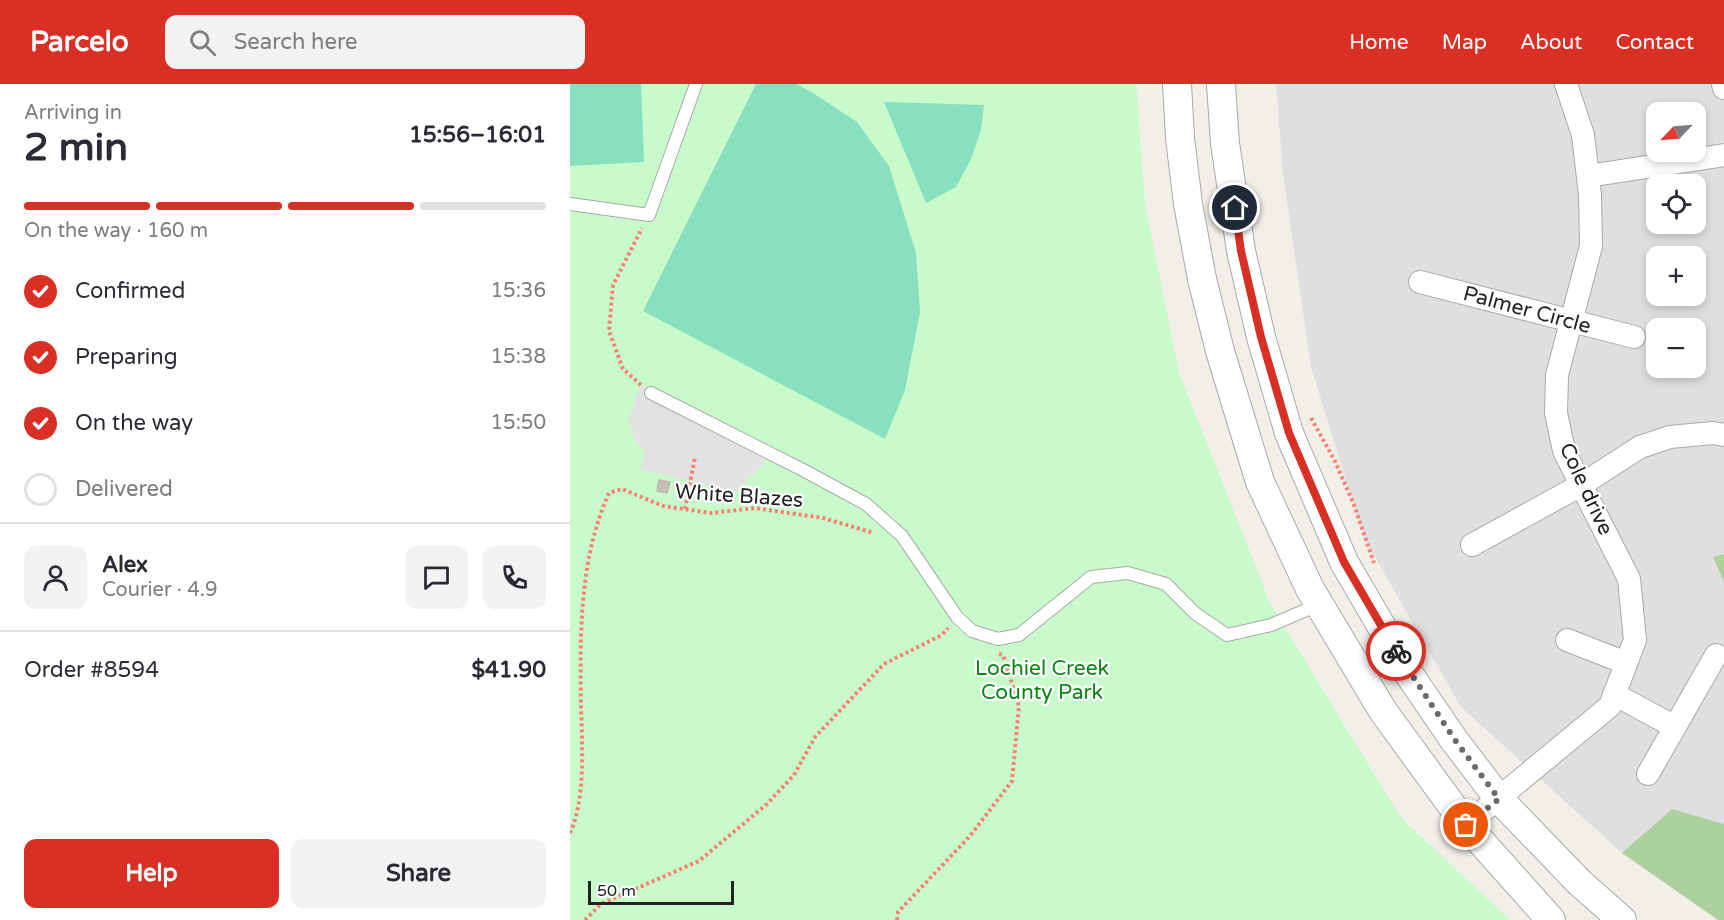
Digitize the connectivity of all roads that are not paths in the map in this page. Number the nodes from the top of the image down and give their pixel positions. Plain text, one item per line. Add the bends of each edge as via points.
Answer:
1 (696, 84) edge
2 (1177, 84) edge
3 (1221, 84) edge
4 (1566, 84) edge
5 (1724, 155) edge
6 (1588, 176) junction
7 (570, 204) edge
8 (1420, 282) dead end
9 (1571, 322) junction
10 (1634, 337) dead end
11 (651, 393) road end
12 (1724, 435) edge
13 (1581, 485) junction
14 (1472, 545) dead end
15 (1320, 604) junction
16 (1567, 640) dead end
17 (1716, 655) dead end
18 (1626, 663) junction
19 (1614, 694) junction
20 (1675, 727) junction
21 (1648, 774) dead end
22 (1499, 799) junction
23 (1466, 825) junction
24 (1551, 920) edge
25 (1622, 920) edge

1 - 7 lane via 649,215
2 - 15 street via 1188,204 1221,351 1260,482
3 - 22 street via 1225,143 1241,251 1289,433 1344,562 1412,677
4 - 6 street, Cole drive via 1583,135
5 - 6 street
6 - 9 street, Cole drive via 1591,246
8 - 9 street, Palmer Circle
9 - 10 street, Palmer Circle
9 - 13 street, Cole drive via 1557,375 1556,413 1564,451
11 - 15 lane via 866,504 902,536 957,617 972,631 998,639 1018,635 1091,577 1128,573 1166,584 1196,614 1227,634 1271,626
12 - 13 street via 1660,440 1640,447
13 - 14 street
13 - 18 street, Cole drive via 1629,579 1635,640
15 - 23 street via 1383,711
16 - 18 street
17 - 20 street
18 - 19 street, Cole drive
19 - 20 street
19 - 22 street, Cole drive via 1610,706
20 - 21 street
22 - 23 street, Cole drive
22 - 25 street via 1580,883
23 - 24 street

